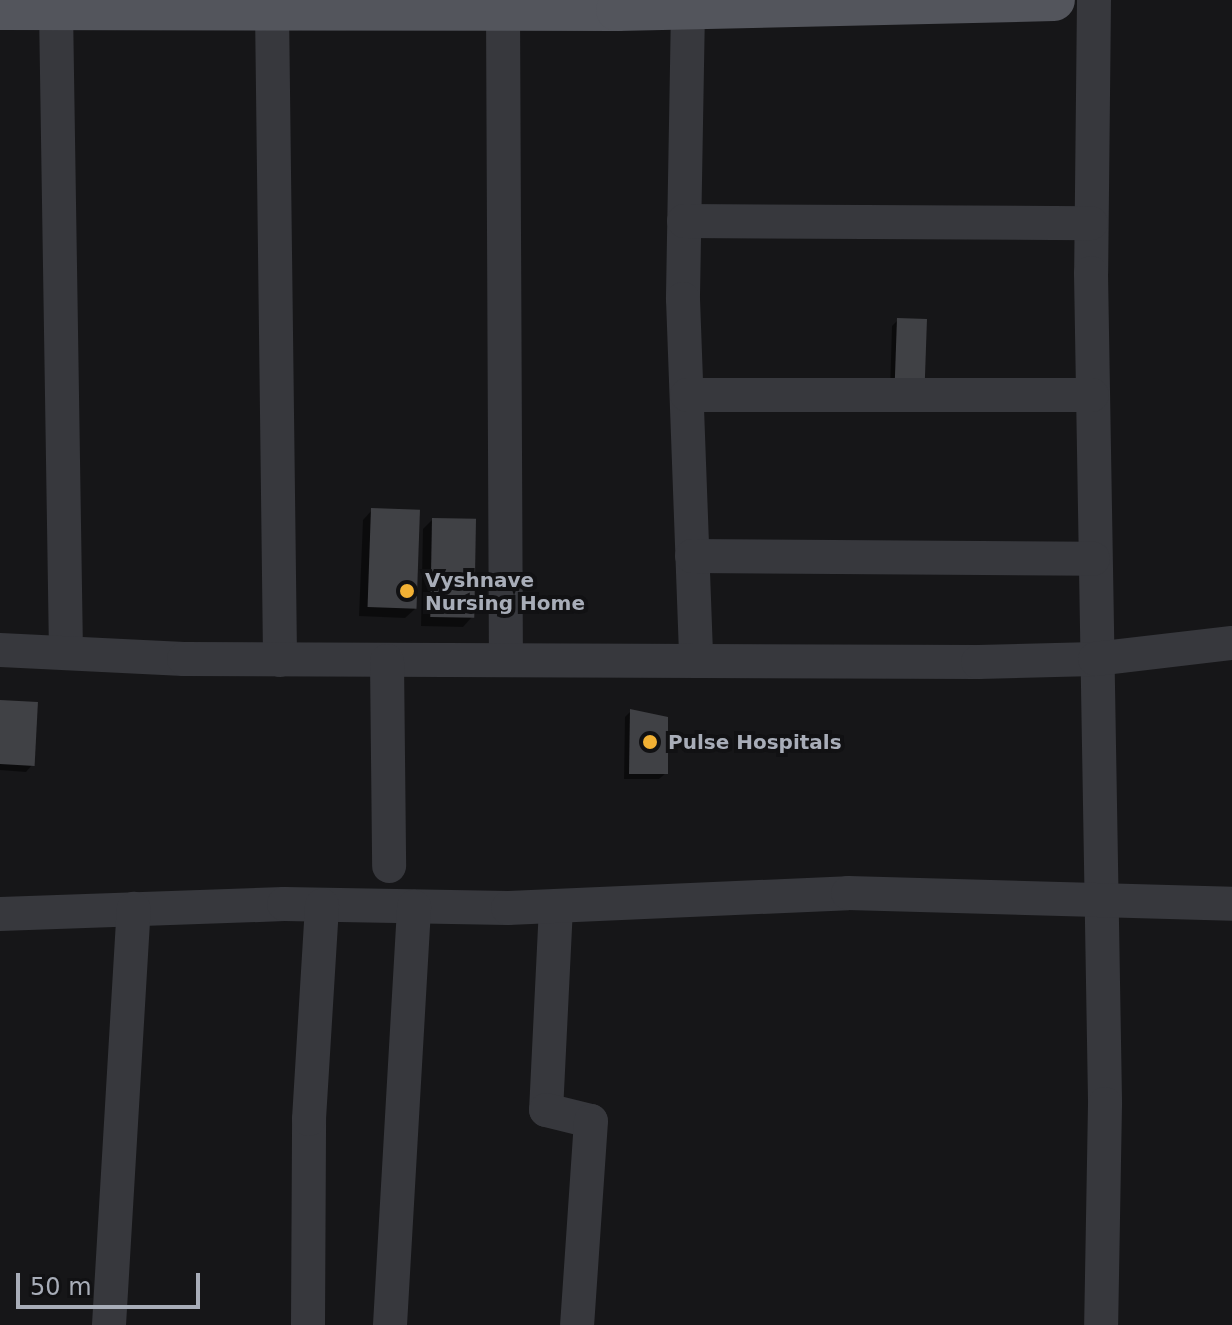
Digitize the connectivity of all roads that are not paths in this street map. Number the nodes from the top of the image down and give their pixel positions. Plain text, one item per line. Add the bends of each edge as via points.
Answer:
1 (1054, 0) edge
2 (1094, 0) edge
3 (960, 1) edge
4 (548, 5) edge
5 (0, 9) edge
6 (56, 9) junction
7 (688, 9) junction
8 (272, 10) junction
9 (503, 10) junction
10 (684, 221) junction
11 (1091, 223) junction
12 (687, 395) junction
13 (1092, 395) junction
14 (692, 556) junction
15 (1093, 559) junction
16 (1232, 643) edge
17 (0, 650) edge
18 (66, 653) junction
19 (506, 659) junction
20 (696, 659) junction
21 (1095, 659) junction
22 (280, 660) junction
23 (387, 661) junction
24 (389, 866) dead end
25 (1100, 899) junction
26 (1232, 904) edge
27 (322, 905) junction
28 (414, 907) junction
29 (556, 907) junction
30 (134, 909) junction
31 (0, 914) edge
32 (109, 1325) edge
33 (308, 1325) edge
34 (390, 1325) edge
35 (577, 1325) edge
36 (1101, 1325) edge

1 - 3 main road
2 - 11 street
3 - 7 main road
4 - 7 main road
4 - 9 main road
5 - 6 main road
6 - 8 main road
6 - 18 street
7 - 10 street
8 - 9 main road
8 - 22 street
9 - 19 street
10 - 11 street
10 - 12 street
11 - 13 street
12 - 13 street
12 - 14 street
13 - 15 street
14 - 15 street
14 - 20 street
15 - 21 street
16 - 21 street
17 - 18 street
18 - 22 street
19 - 20 street
19 - 23 street
20 - 21 street
21 - 25 street
22 - 23 street
23 - 24 street
25 - 26 street
25 - 29 street via 848,893
25 - 36 street via 1105,1104
27 - 28 street
27 - 30 street
27 - 33 street via 309,1119
28 - 29 street
28 - 34 street
29 - 35 street via 546,1110 591,1121
30 - 31 street
30 - 32 street

